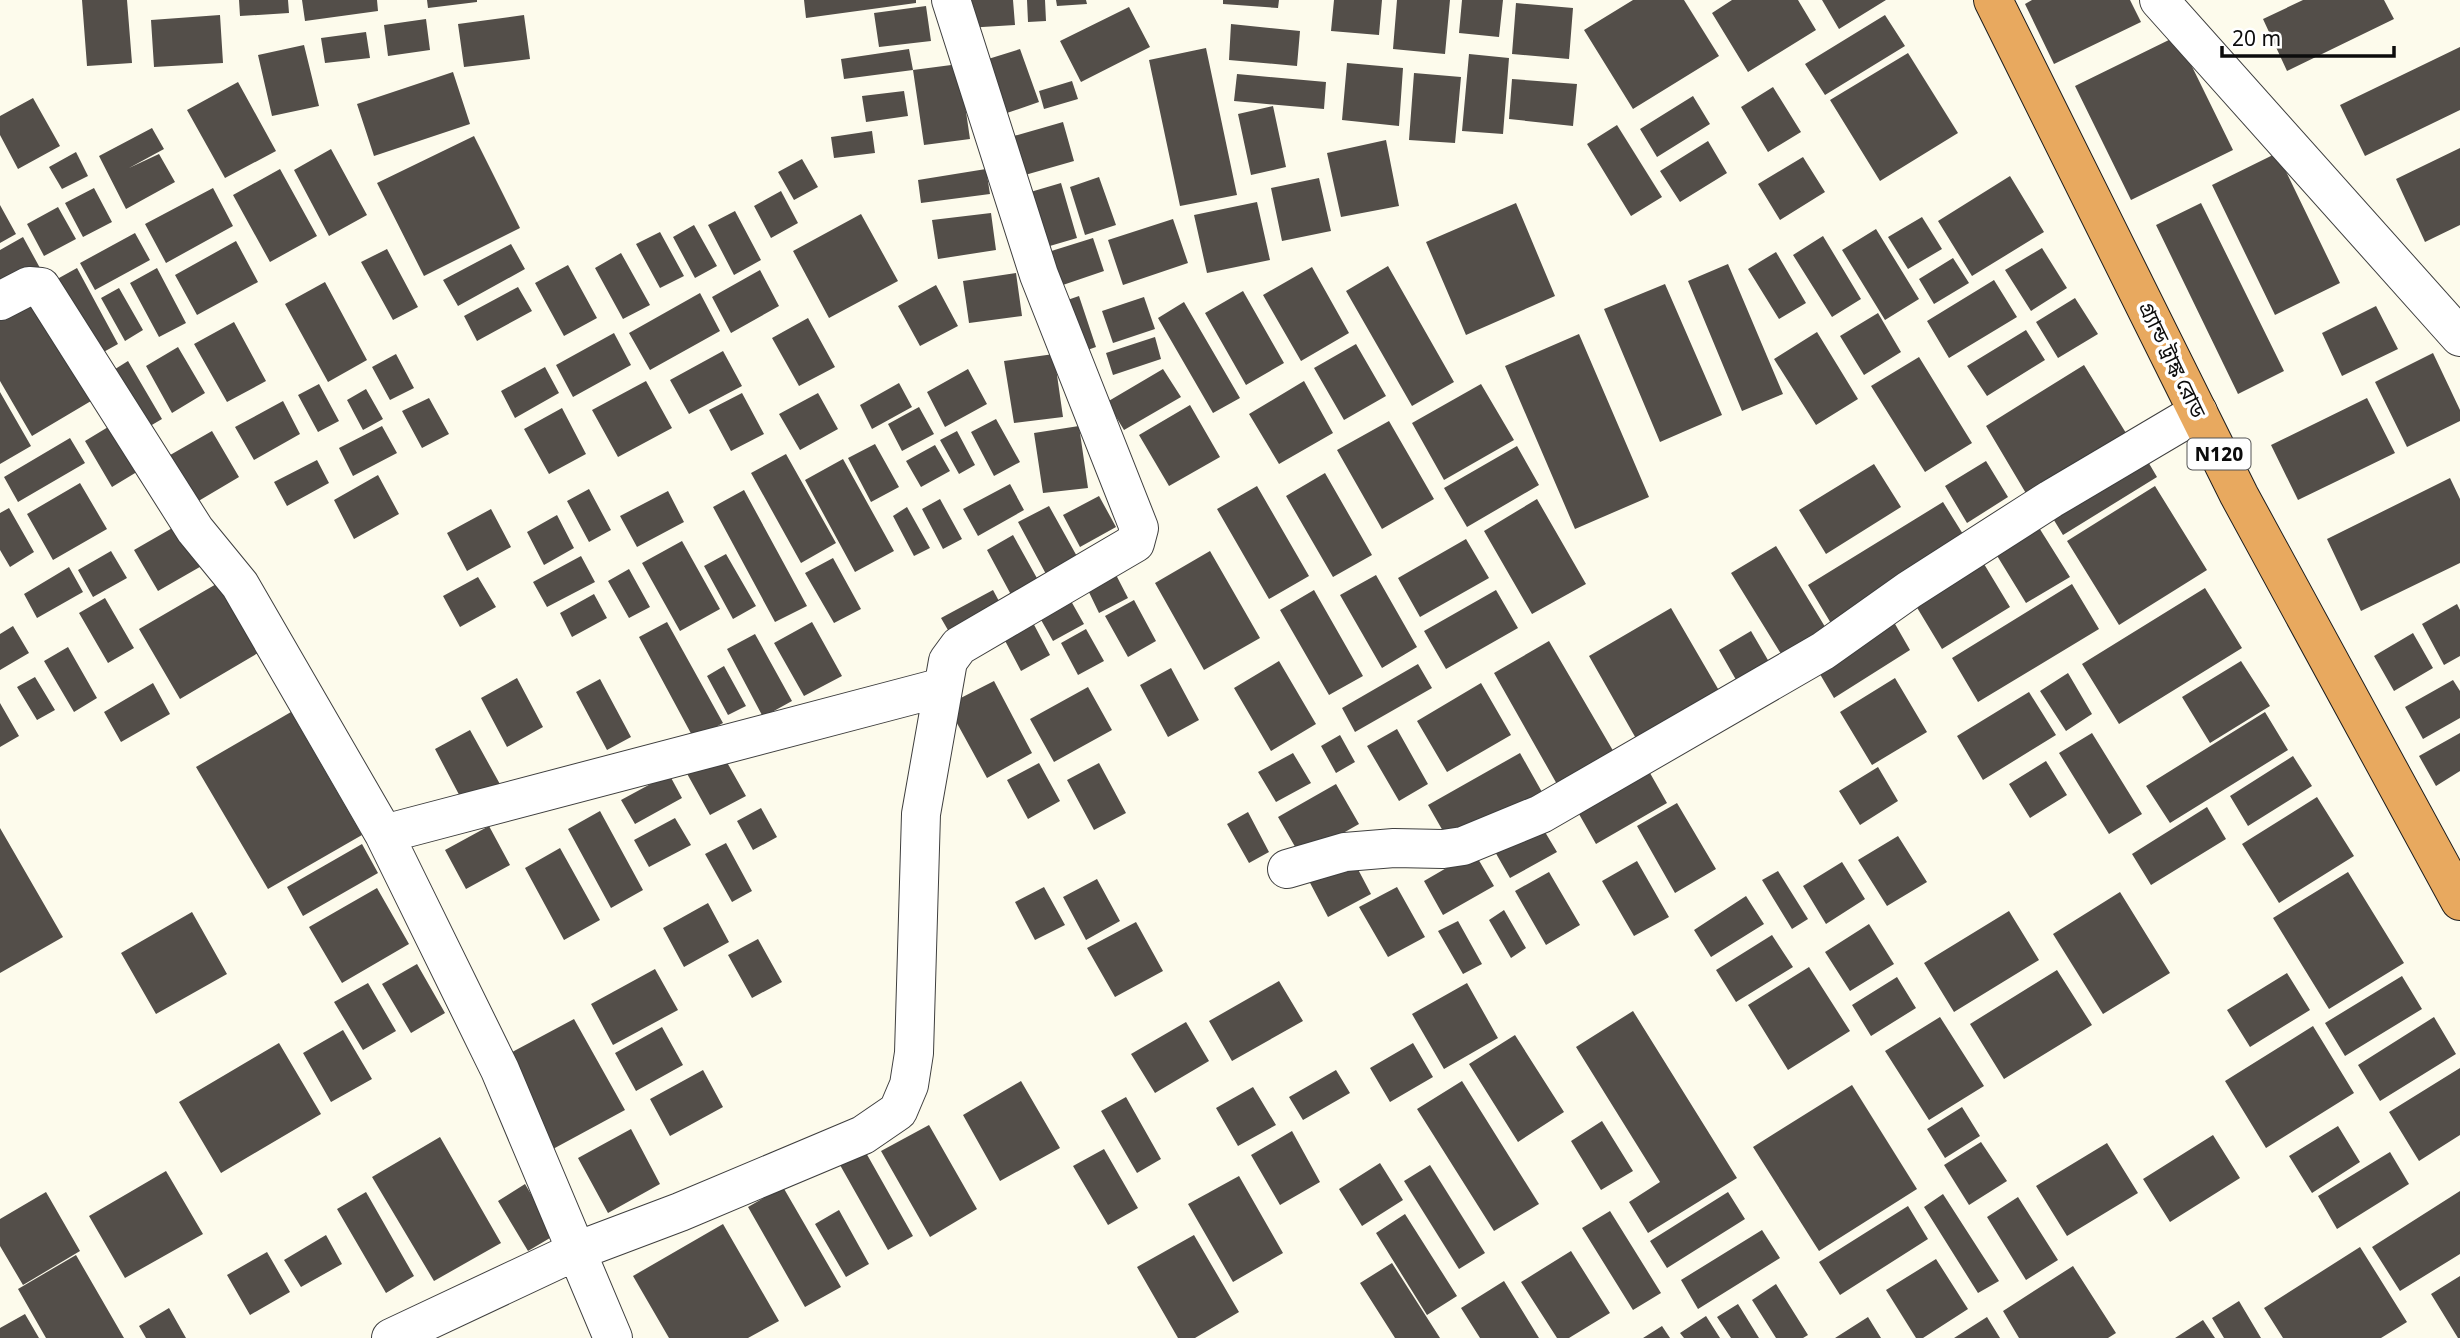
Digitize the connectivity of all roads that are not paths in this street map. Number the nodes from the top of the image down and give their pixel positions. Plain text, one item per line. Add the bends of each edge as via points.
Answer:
1 (951, 0) edge
2 (1993, 0) edge
3 (2159, 0) edge
4 (0, 301) edge
5 (2460, 337) edge
6 (2198, 412) junction
7 (943, 687) junction
8 (384, 834) junction
9 (1287, 869) dead end
10 (2460, 901) edge
11 (575, 1252) junction
12 (391, 1338) edge
13 (613, 1338) edge

1 - 7 street via 1039,275 1139,528 1135,543 959,646 947,661
2 - 6 highway, গ্র্যান্ড ট্রাঙ্ক রোড / N120
3 - 5 street
4 - 8 street via 29,286 41,287 50,298 195,530 240,585
6 - 9 street via 2051,499 1823,651 1541,814 1463,846 1345,852
6 - 10 highway, গ্র্যান্ড ট্রাঙ্ক রোড / N120
7 - 8 street
7 - 11 street via 921,814 914,1053 909,1085 898,1111 863,1135
8 - 11 street via 500,1070
11 - 12 street
11 - 13 street

